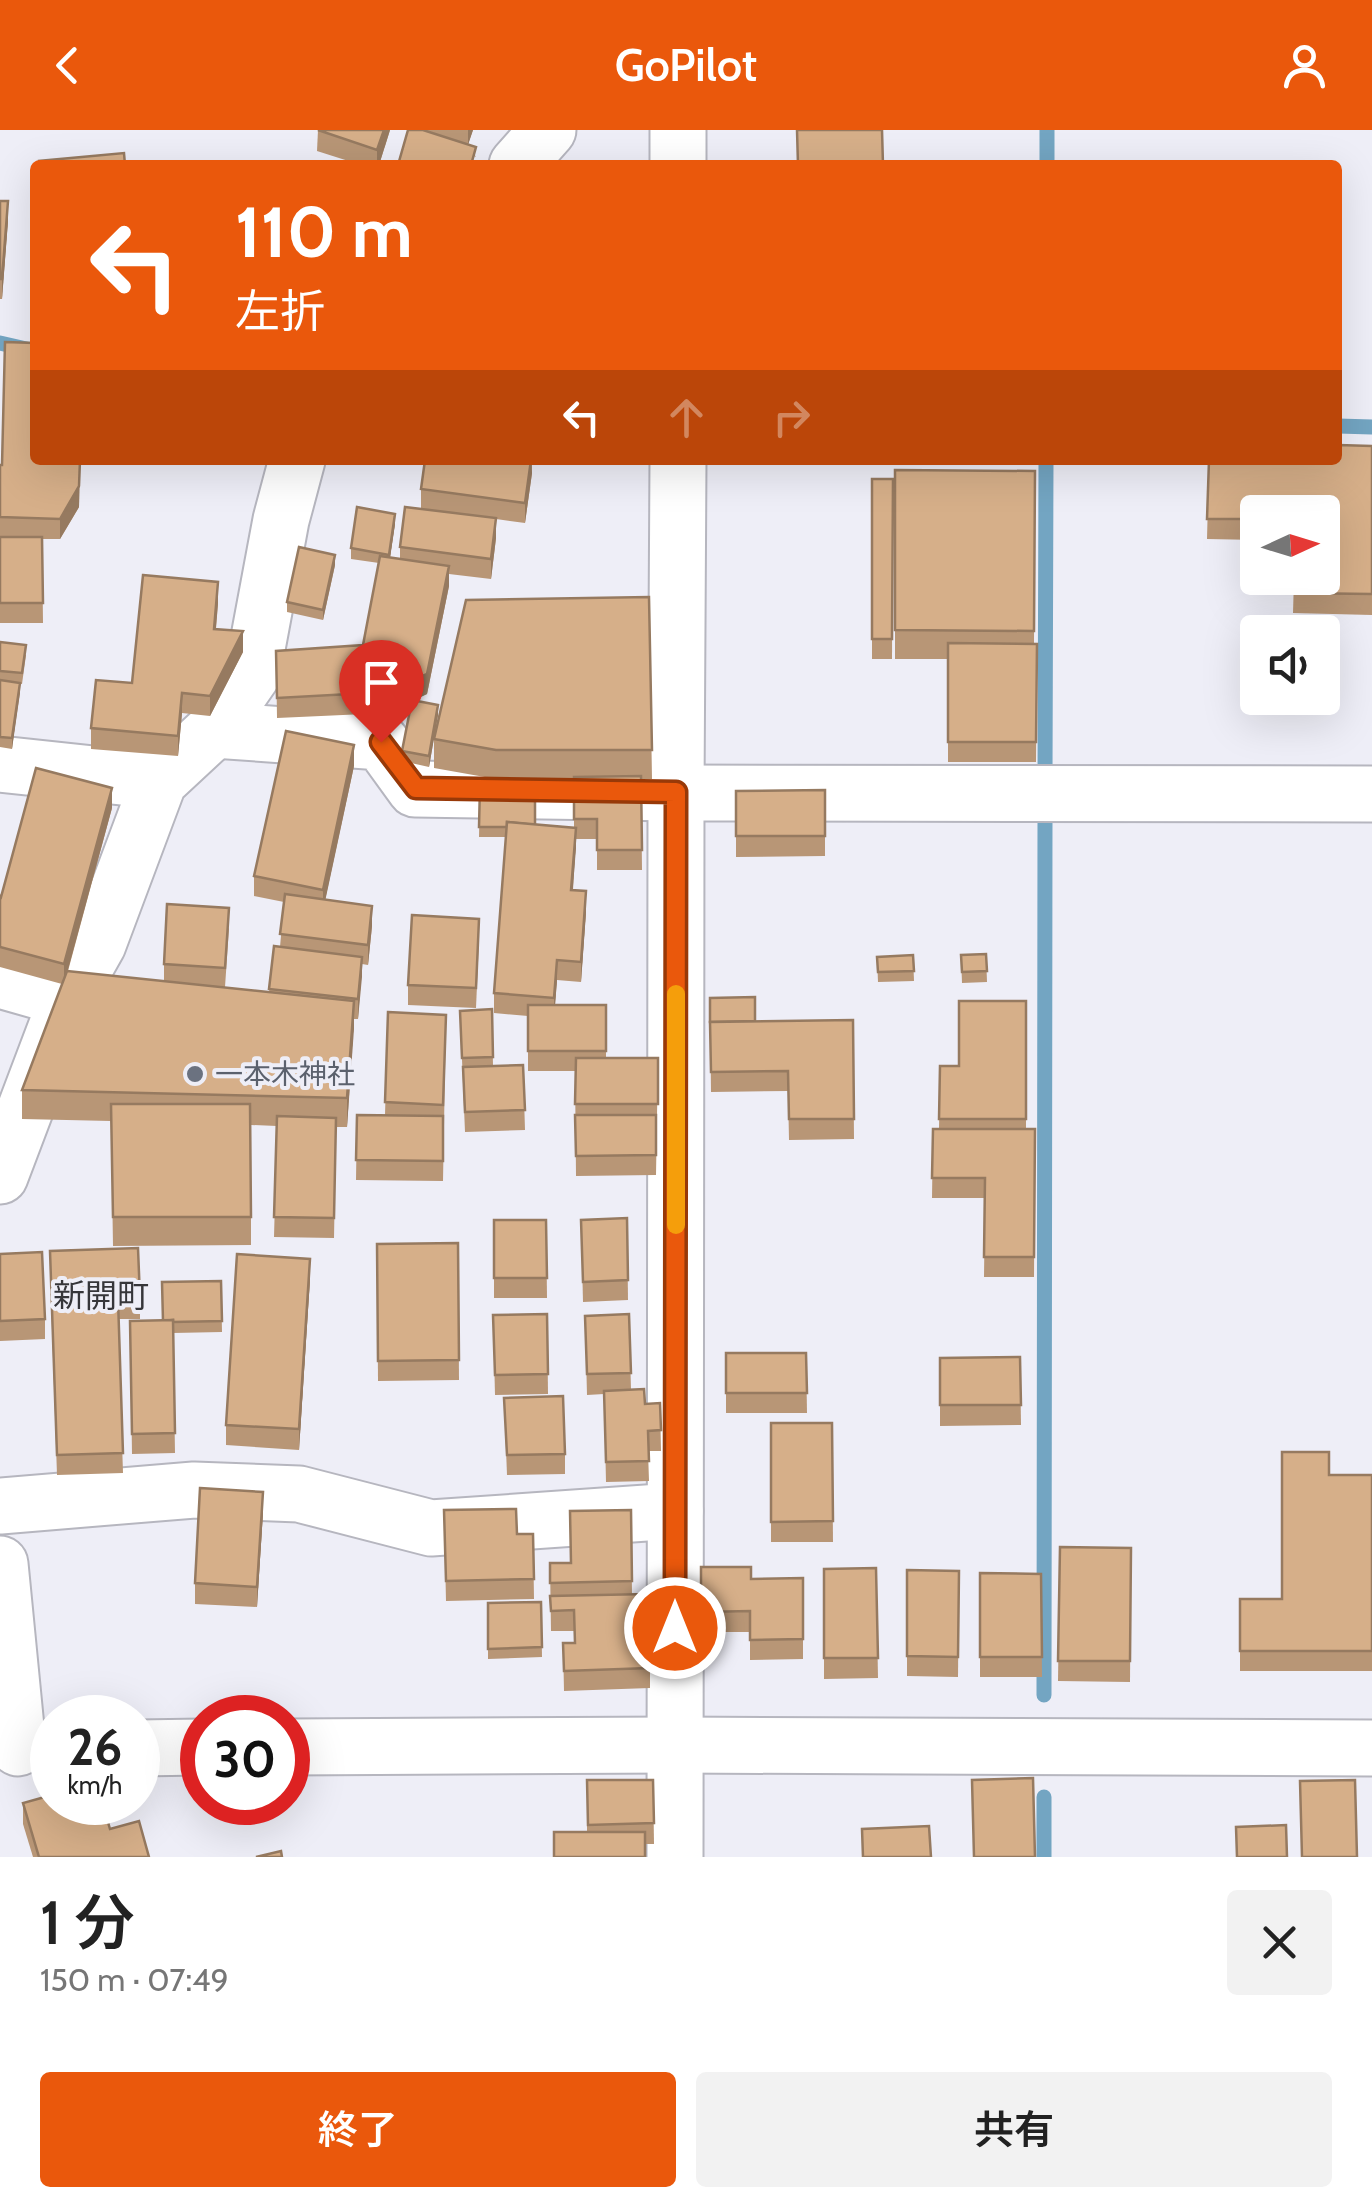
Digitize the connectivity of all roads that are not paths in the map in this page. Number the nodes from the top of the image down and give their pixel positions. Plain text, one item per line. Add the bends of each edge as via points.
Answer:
1 (548, 130) edge
2 (678, 130) edge
3 (521, 160) edge
4 (678, 160) edge
5 (296, 465) edge
6 (678, 465) edge
7 (214, 730) junction
8 (0, 764) edge
9 (159, 781) junction
10 (676, 792) junction
11 (1372, 794) edge
12 (0, 980) edge
13 (66, 1000) junction
14 (0, 1176) edge
15 (0, 1506) edge
16 (675, 1511) junction
17 (0, 1564) edge
18 (675, 1745) junction
19 (310, 1747) edge
20 (1372, 1748) edge
21 (24, 1749) edge
22 (675, 1857) edge

1 - 3 street
2 - 4 street
5 - 7 street via 252,676
6 - 10 street
7 - 9 street
7 - 10 street via 381,742 416,788
8 - 9 street
9 - 13 street via 98,944
10 - 11 street
10 - 16 street
12 - 13 street
13 - 14 street
15 - 16 street via 194,1490 298,1494 431,1528
16 - 18 street
17 - 21 street
18 - 19 street
18 - 20 street
18 - 22 street

